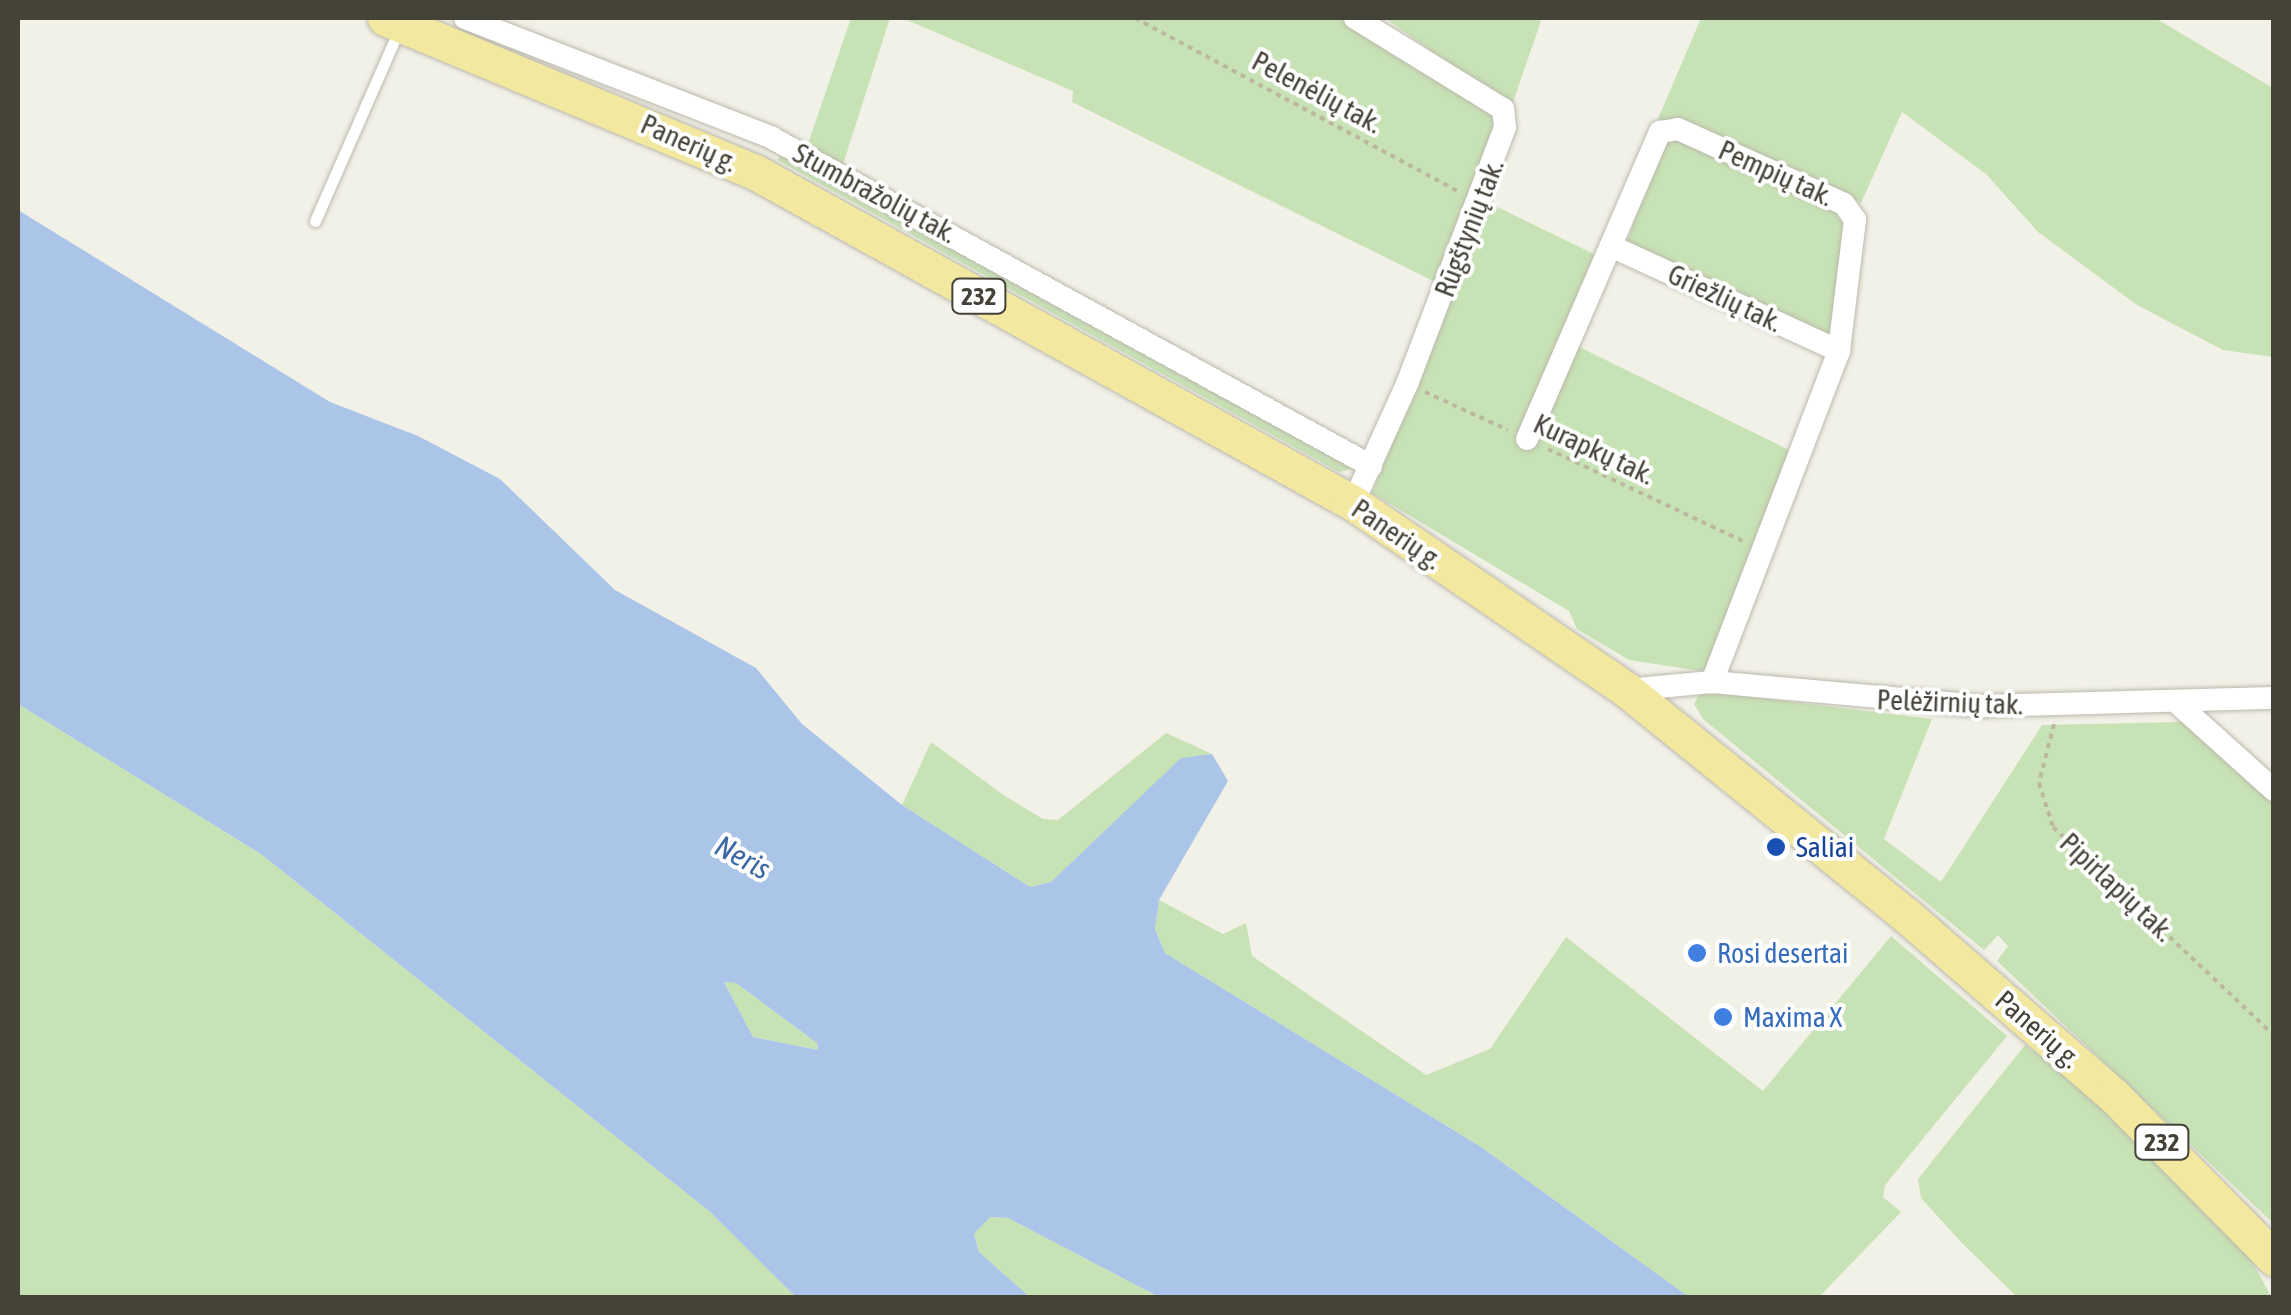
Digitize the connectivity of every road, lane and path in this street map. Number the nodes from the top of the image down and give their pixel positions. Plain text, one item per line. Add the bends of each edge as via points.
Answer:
1 (465, 18) edge
2 (1136, 18) edge
3 (1355, 18) edge
4 (393, 21) edge
5 (1477, 206) junction
6 (315, 220) dead end
7 (1611, 246) junction
8 (1839, 351) junction
9 (1407, 384) junction
10 (1528, 439) junction
11 (1371, 466) junction
12 (1352, 504) junction
13 (1764, 550) junction
14 (1712, 682) junction
15 (1627, 690) junction
16 (2274, 698) edge
17 (2175, 702) junction
18 (2059, 705) junction
19 (2274, 790) edge
20 (2274, 1035) edge
21 (2274, 1258) edge

1 - 11 street, Stumbražolių tak. via 772,138
2 - 5 path, Pelenėlių tak. via 1445,182
3 - 5 street, Rūgštynių tak. via 1504,108 1499,149
4 - 6 lane
4 - 12 main road, Panerių g. / 232 via 755,172
5 - 9 street, Rūgštynių tak.
7 - 8 street, Griežlių tak.
7 - 8 street, Pempių tak. via 1660,132 1678,129 1828,196 1855,220
7 - 10 street, Pempių tak.
8 - 13 street, Pempių tak.
9 - 10 path, Kurapkų tak.
9 - 11 street, Rūgštynių tak.
10 - 13 path, Kurapkų tak.
11 - 12 street, Rūgštynių tak.
12 - 15 main road, Panerių g. / 232
13 - 14 street, Pempių tak.
14 - 15 street, Pelėžirnių tak.
14 - 18 street, Pelėžirnių tak. via 1871,700
15 - 21 main road, Panerių g. / 232 via 2030,1020 2214,1192
16 - 17 street, Pelėžirnių tak.
17 - 18 street, Pelėžirnių tak.
17 - 19 street
18 - 20 path, Pipirlapių tak. via 2039,782 2053,827

